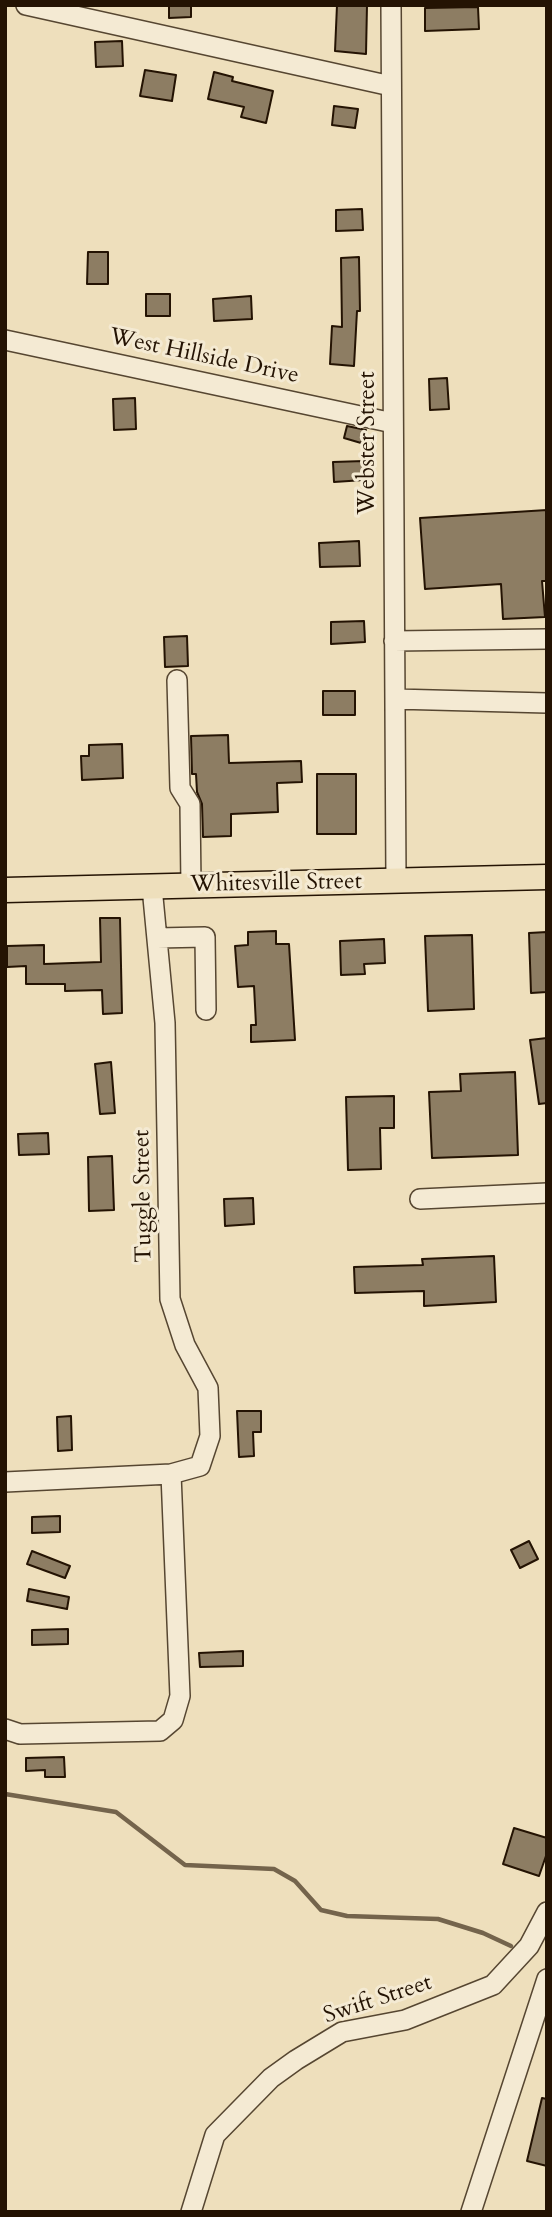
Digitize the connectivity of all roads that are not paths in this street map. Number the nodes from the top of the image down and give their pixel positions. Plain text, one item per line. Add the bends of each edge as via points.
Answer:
1 (26, 5) edge
2 (391, 5) edge
3 (391, 86) junction
4 (5, 340) edge
5 (393, 423) junction
6 (547, 639) edge
7 (394, 641) junction
8 (177, 680) dead end
9 (395, 699) junction
10 (547, 704) edge
11 (547, 877) edge
12 (396, 881) junction
13 (191, 886) junction
14 (152, 887) junction
15 (5, 890) edge
16 (157, 938) junction
17 (206, 1010) dead end
18 (547, 1193) edge
19 (420, 1199) dead end
20 (171, 1474) junction
21 (5, 1482) edge
22 (5, 1729) edge
23 (547, 1912) edge
24 (547, 1979) edge
25 (191, 2212) edge
26 (471, 2212) edge

1 - 3 street
2 - 3 street, Webster Street
3 - 5 street, Webster Street
4 - 5 street, West Hillside Drive
5 - 7 street, Webster Street
6 - 7 street
7 - 9 street, Webster Street
8 - 13 street via 180,788 190,804
9 - 10 street
9 - 12 street, Webster Street
11 - 12 main road, Whitesville Street
12 - 13 main road, Whitesville Street
13 - 14 main road, Whitesville Street
14 - 15 main road, Whitesville Street
14 - 16 street, Tuggle Street
16 - 17 street via 205,937
16 - 20 street, Tuggle Street via 165,1023 170,1299 185,1345 208,1388 210,1436 200,1466
18 - 19 street
20 - 21 street, Tuggle Street
20 - 22 street via 180,1696 173,1720 160,1731 20,1734
23 - 25 street, Swift Street via 528,1945 493,1985 405,2020 342,2032 271,2078 215,2134
24 - 26 street

